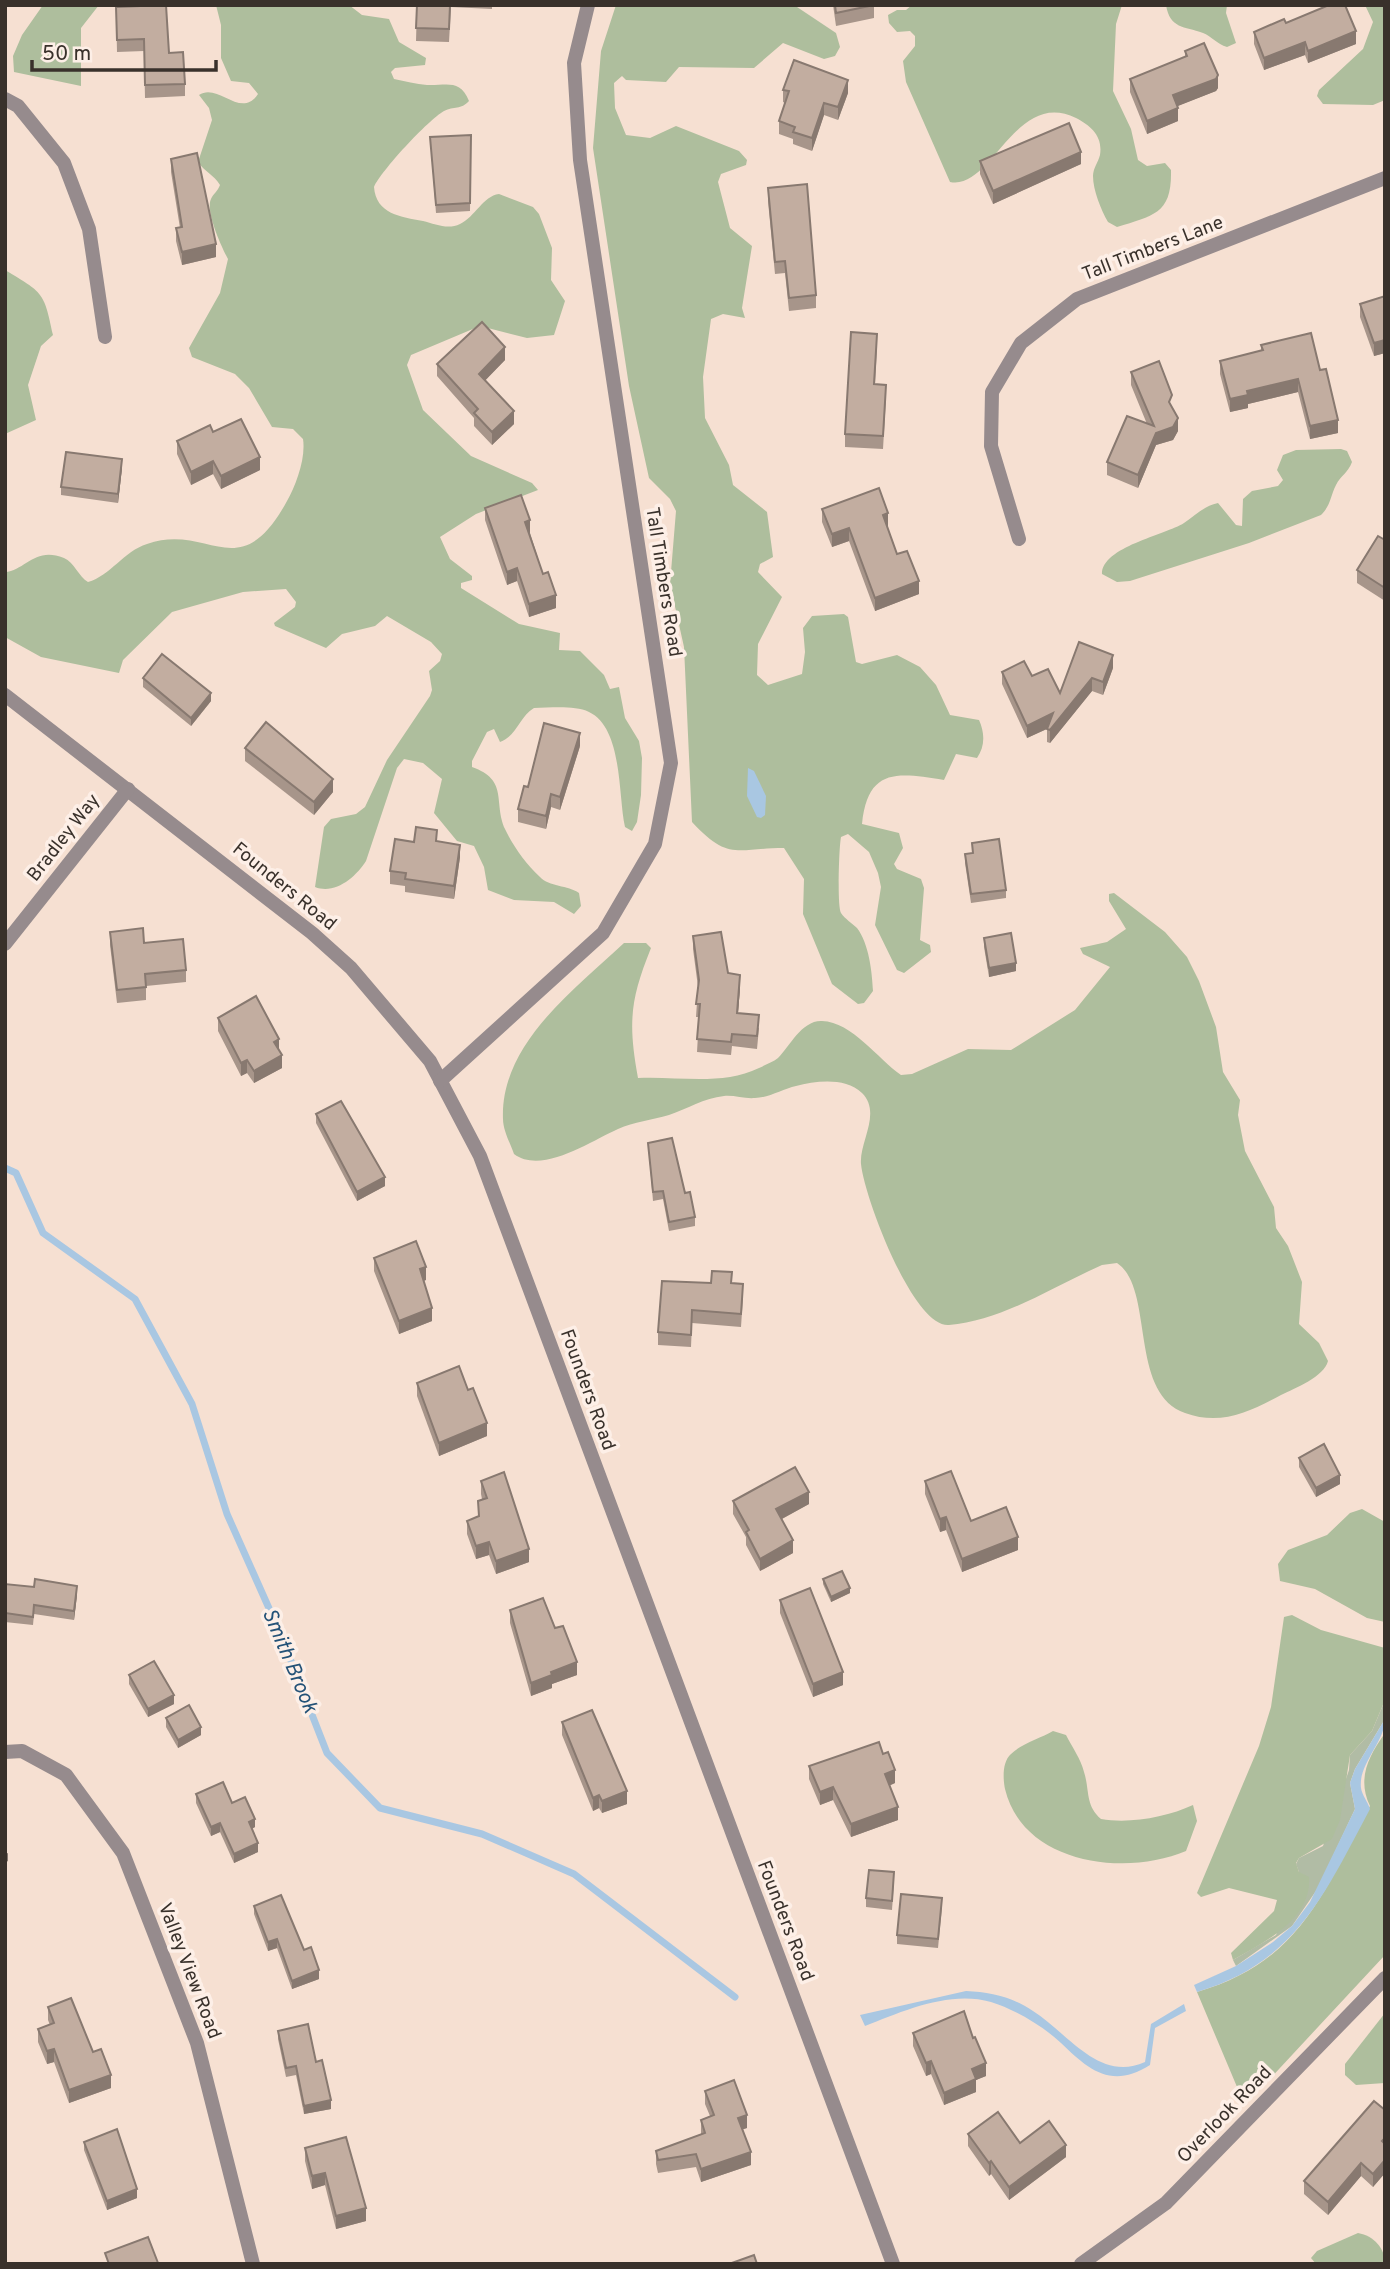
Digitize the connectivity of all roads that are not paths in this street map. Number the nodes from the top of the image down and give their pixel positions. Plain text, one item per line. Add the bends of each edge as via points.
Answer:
1 (588, 5) edge
2 (5, 99) edge
3 (1385, 178) edge
4 (105, 337) dead end
5 (1019, 539) dead end
6 (5, 695) edge
7 (128, 789) junction
8 (5, 944) edge
9 (440, 1081) junction
10 (5, 1752) edge
11 (1385, 1978) edge
12 (253, 2264) edge
13 (893, 2264) edge
14 (1081, 2264) edge

1 - 9 street, Tall Timbers Road via 574,63 580,160 671,762 655,844 603,933
2 - 4 street via 18,106 64,163 89,229
3 - 5 street, Tall Timbers Lane via 1077,299 1021,343 992,393 991,446
6 - 7 street, Founders Road
7 - 8 street, Bradley Way
7 - 9 street, Founders Road via 270,898 351,968 430,1061
9 - 13 street, Founders Road via 480,1156
10 - 12 street, Valley View Road via 22,1751 66,1775 123,1853 197,2043
11 - 14 street, Overlook Road via 1166,2203

